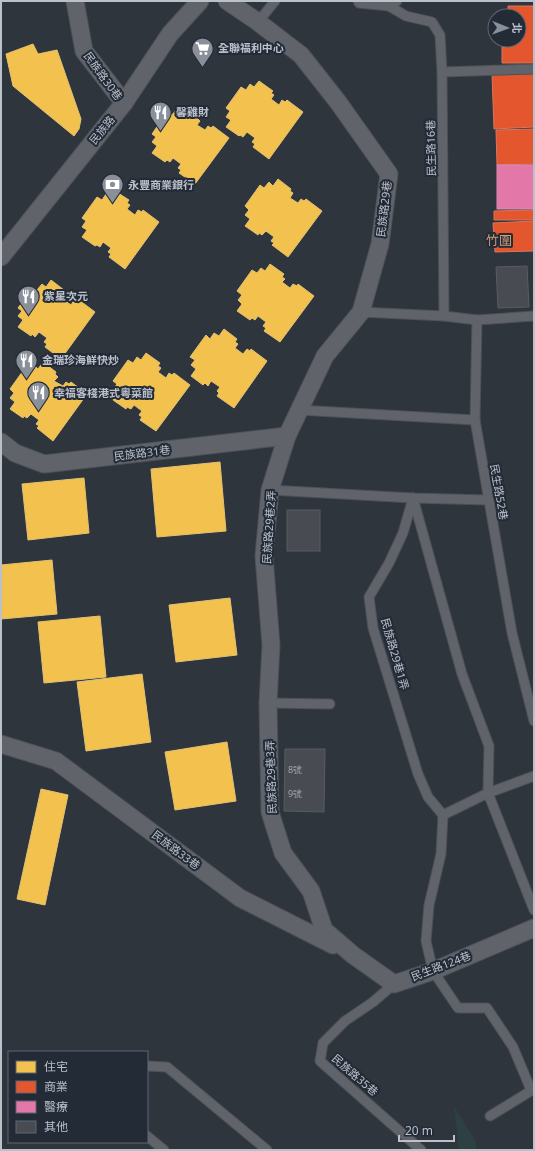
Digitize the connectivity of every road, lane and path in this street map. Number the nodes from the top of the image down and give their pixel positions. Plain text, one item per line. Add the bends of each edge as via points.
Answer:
1 (75, 1) edge
2 (200, 1) edge
3 (227, 1) edge
4 (275, 1) edge
5 (358, 1) edge
6 (393, 4) edge
7 (258, 22) junction
8 (534, 69) edge
9 (442, 72) junction
10 (124, 103) junction
11 (2, 253) edge
12 (361, 312) junction
13 (444, 316) junction
14 (534, 316) edge
15 (477, 320) junction
16 (299, 410) junction
17 (475, 420) junction
18 (288, 436) junction
19 (1, 442) edge
20 (270, 490) junction
21 (413, 498) junction
22 (488, 500) junction
23 (271, 645) joint
24 (268, 703) junction
25 (330, 704) dead end
26 (534, 721) edge
27 (1, 744) edge
28 (534, 776) edge
29 (488, 793) junction
30 (443, 815) junction
31 (534, 910) edge
32 (534, 928) edge
33 (353, 955) junction
34 (433, 971) junction
35 (394, 984) junction
36 (148, 1066) edge
37 (532, 1090) edge
38 (490, 1116) dead end
39 (148, 1137) edge
40 (164, 1150) edge
41 (267, 1150) edge
42 (421, 1150) edge

1 - 10 street, 民族路30巷 via 84,51
2 - 10 street, 民族路 via 170,34
3 - 7 street, 民族路29巷
4 - 7 lane
5 - 6 lane
6 - 9 lane, 民生路16巷 via 406,16 432,22 440,34
7 - 12 street, 民族路29巷 via 301,55 389,174 380,244
8 - 9 lane
9 - 13 lane, 民生路16巷
10 - 11 street, 民族路
12 - 13 lane
12 - 16 street, 民族路29巷 via 325,356
13 - 15 lane
14 - 15 lane
15 - 17 lane, 民生路52巷
16 - 17 lane
16 - 18 street, 民族路29巷
17 - 22 lane, 民生路52巷
18 - 19 street, 民族路31巷 via 44,464 15,453
18 - 20 street, 民族路29巷2弄
20 - 21 lane
20 - 23 street, 民族路29巷2弄 via 264,556
21 - 22 lane
21 - 29 lane via 462,674 489,746
21 - 30 lane, 民族路29巷1弄 via 403,532 370,597 373,628 418,774 428,797
22 - 26 lane, 民生路52巷 via 512,634
23 - 24 street, 民族路29巷3弄
24 - 25 lane
24 - 33 street, 民族路29巷3弄 via 270,812 283,853 311,891 324,930
27 - 33 street, 民族路33巷 via 56,761 240,898
28 - 29 lane
29 - 30 lane
29 - 31 lane
30 - 34 lane via 441,854 429,905 426,941
32 - 34 street, 民生路124巷
33 - 35 street
34 - 35 street, 民生路124巷
34 - 37 lane via 458,1008 487,1008 514,1047
35 - 42 lane, 民族路35巷 via 345,1021 323,1043 320,1061
36 - 41 lane via 167,1067
37 - 38 lane
39 - 40 lane

